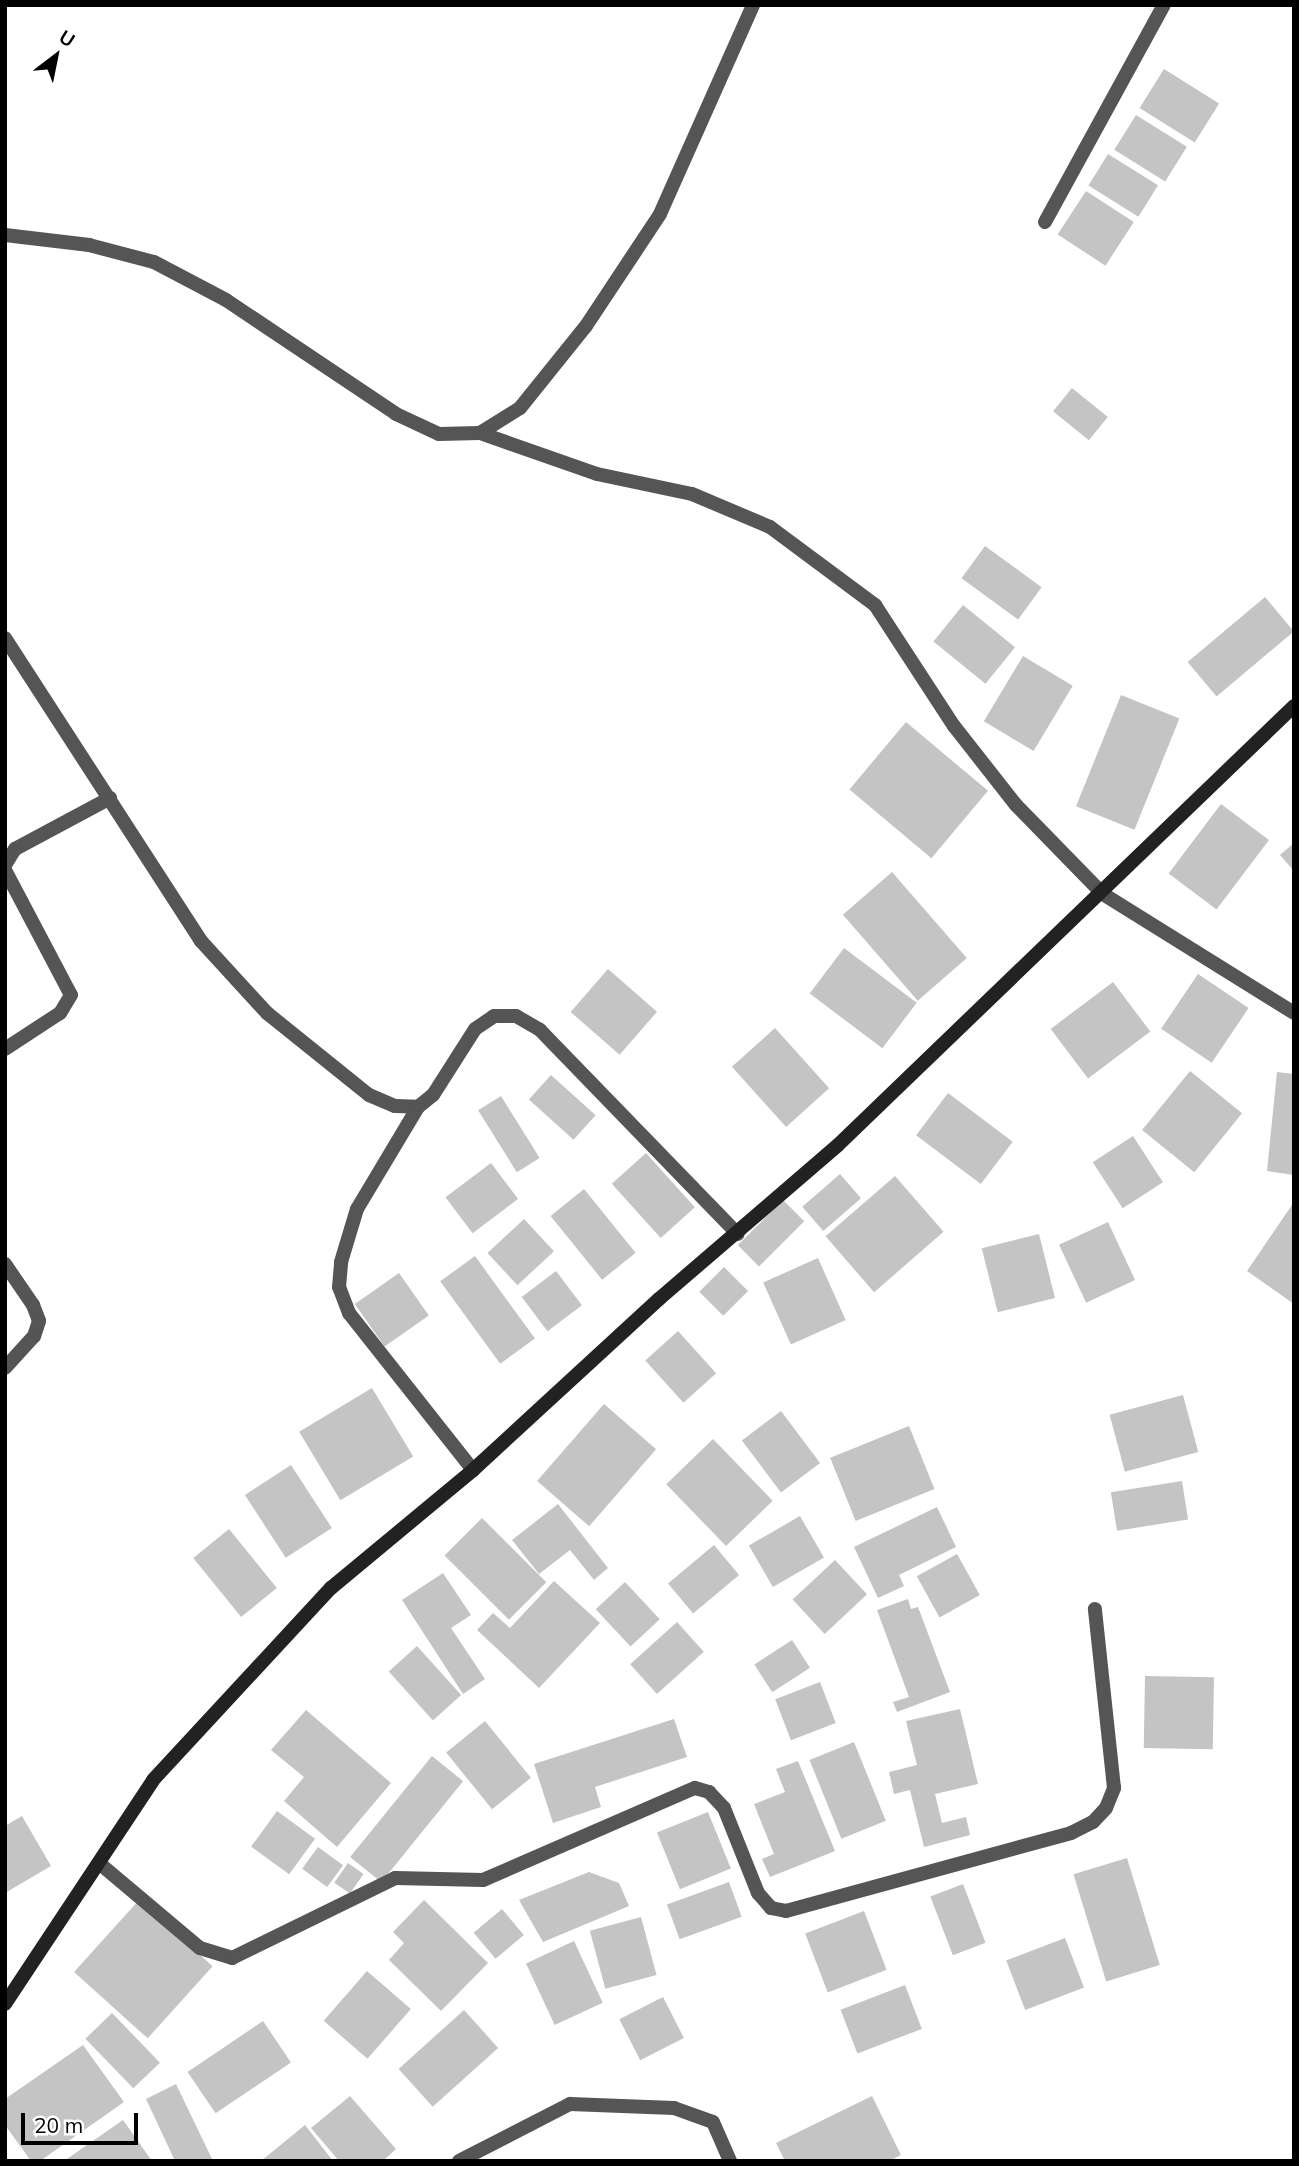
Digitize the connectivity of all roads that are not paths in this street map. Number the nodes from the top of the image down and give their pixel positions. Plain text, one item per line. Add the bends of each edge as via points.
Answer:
1 (753, 5) edge
2 (1164, 5) edge
3 (1045, 222) dead end
4 (5, 234) edge
5 (480, 433) junction
6 (5, 638) edge
7 (1294, 706) edge
8 (110, 799) junction
9 (5, 867) edge
10 (1103, 894) junction
11 (1294, 1013) edge
12 (5, 1049) edge
13 (418, 1107) junction
14 (738, 1234) junction
15 (5, 1264) edge
16 (5, 1368) edge
17 (473, 1470) junction
18 (1095, 1609) dead end
19 (99, 1863) junction
20 (5, 2004) edge
21 (459, 2161) edge
22 (730, 2161) edge

1 - 5 street via 660,214 586,326 520,408
2 - 3 street
4 - 5 street via 89,245 154,262 226,300 397,414 439,434
5 - 10 street via 597,474 692,494 770,527 875,605 969,746 1016,805
6 - 8 street
7 - 10 street
8 - 9 street via 15,849
8 - 13 street via 201,941 267,1013 369,1095 395,1106
9 - 12 street via 71,995 60,1013
10 - 11 street
10 - 14 street via 926,1064
13 - 14 street via 433,1095 475,1028 494,1016 516,1016 540,1030
13 - 17 street via 357,1209 341,1262 339,1287 349,1313
14 - 17 street
15 - 16 street via 39,1321 34,1336
17 - 19 street via 331,1587 271,1648 153,1780
18 - 19 street via 1114,1788 1106,1808 1093,1822 1071,1833 786,1911 771,1908 758,1893 724,1808 709,1793 695,1788 483,1880 395,1878 232,1958 200,1948
19 - 20 street
21 - 22 street via 570,2104 674,2108 713,2122

